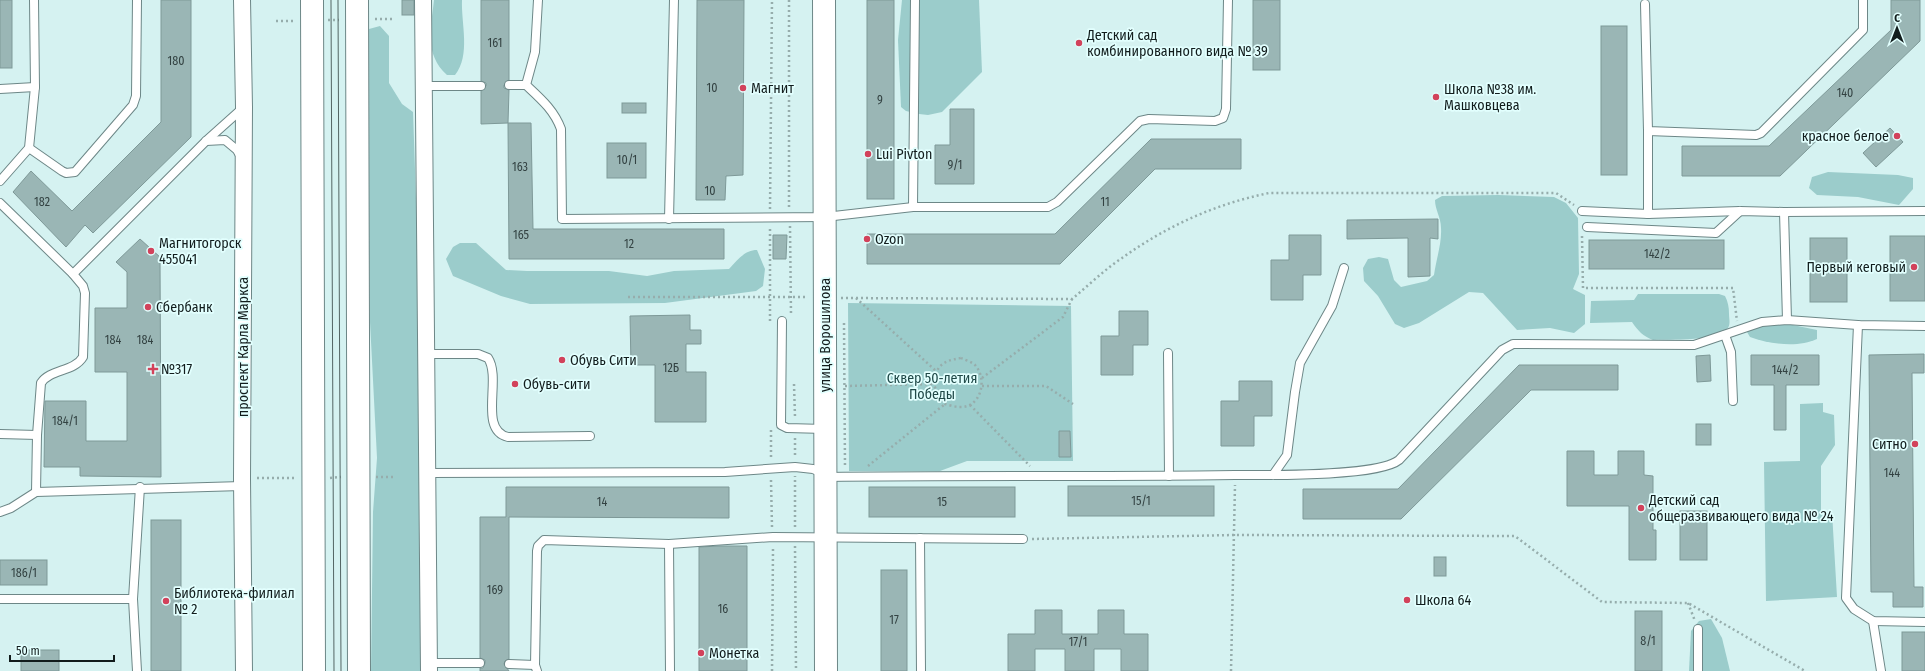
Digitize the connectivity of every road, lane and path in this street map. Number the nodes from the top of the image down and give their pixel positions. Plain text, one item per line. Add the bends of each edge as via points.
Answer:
1 (34, 0) edge
2 (137, 0) edge
3 (242, 0) edge
4 (312, 0) edge
5 (357, 0) edge
6 (423, 0) edge
7 (538, 0) edge
8 (674, 0) edge
9 (824, 0) edge
10 (915, 0) edge
11 (1228, 0) edge
12 (1863, 0) edge
13 (1645, 4) dead end
14 (368, 19) dead end
15 (394, 19) dead end
16 (322, 20) dead end
17 (343, 20) dead end
18 (276, 21) dead end
19 (297, 21) dead end
20 (509, 85) dead end
21 (526, 85) junction
22 (423, 86) junction
23 (481, 86) dead end
24 (35, 87) junction
25 (0, 89) edge
26 (244, 107) junction
27 (1648, 131) junction
28 (206, 141) junction
29 (29, 148) junction
30 (243, 162) junction
31 (0, 181) edge
32 (0, 203) edge
33 (913, 207) junction
34 (1925, 210) edge
35 (1582, 211) joint
36 (1740, 211) junction
37 (1784, 212) junction
38 (1648, 214) junction
39 (825, 217) junction
40 (669, 219) junction
41 (1584, 230) joint
42 (1344, 268) dead end
43 (73, 274) junction
44 (628, 297) dead end
45 (856, 298) junction
46 (838, 300) junction
47 (1072, 300) junction
48 (844, 320) dead end
49 (1787, 320) junction
50 (782, 321) dead end
51 (1858, 325) junction
52 (1925, 326) edge
53 (1738, 329) junction
54 (1725, 335) junction
55 (1168, 353) dead end
56 (426, 354) junction
57 (936, 371) junction
58 (982, 378) junction
59 (933, 384) junction
60 (845, 386) junction
61 (982, 386) junction
62 (1733, 401) dead end
63 (944, 404) junction
64 (1073, 404) dead end
65 (970, 405) junction
66 (826, 429) junction
67 (0, 434) edge
68 (37, 435) junction
69 (590, 436) dead end
70 (427, 473) junction
71 (1235, 475) junction
72 (1273, 475) junction
73 (836, 476) junction
74 (855, 476) junction
75 (1040, 476) junction
76 (1170, 476) junction
77 (344, 477) dead end
78 (371, 477) dead end
79 (395, 477) dead end
80 (298, 478) dead end
81 (323, 478) dead end
82 (242, 482) junction
83 (140, 488) junction
84 (36, 492) junction
85 (0, 512) edge
86 (1234, 535) junction
87 (826, 537) junction
88 (920, 538) junction
89 (1023, 539) joint
90 (669, 544) junction
91 (0, 599) edge
92 (133, 599) junction
93 (1688, 602) junction
94 (1873, 621) junction
95 (1925, 622) edge
96 (1698, 629) joint
97 (480, 663) dead end
98 (510, 664) dead end
99 (429, 667) edge
100 (536, 668) edge
101 (137, 671) edge
102 (244, 671) edge
103 (314, 671) edge
104 (359, 671) edge
105 (670, 671) edge
106 (826, 671) edge
107 (921, 671) edge
108 (1231, 671) edge
109 (1698, 671) edge
110 (1805, 671) edge
111 (1881, 671) edge

1 - 24 lane
2 - 29 lane via 136,96 133,106 75,172 62,171
3 - 26 street, проспект Карла Маркса
4 - 103 main road
5 - 104 main road
6 - 22 street
7 - 21 lane via 535,52
8 - 40 lane
9 - 39 main road, улица Ворошилова
10 - 33 lane
11 - 33 lane via 1226,109 1223,118 1215,121 1140,121 1057,202 1048,207
12 - 27 lane via 1863,30 1760,134
13 - 27 lane
14 - 15 path
16 - 17 path
18 - 19 path
20 - 21 lane
21 - 40 lane via 550,107 561,129 562,219
22 - 23 lane
22 - 56 street
24 - 25 lane
24 - 29 lane
26 - 28 lane
26 - 30 street, проспект Карла Маркса
27 - 38 lane
28 - 30 lane via 225,140 237,150
28 - 43 lane
29 - 31 lane
30 - 82 street, проспект Карла Маркса
32 - 43 lane
33 - 39 lane
34 - 37 lane
35 - 38 lane
35 - 47 path via 1556,192 1269,193 1239,199 1177,223 1121,258
36 - 37 lane
36 - 38 lane
36 - 41 lane via 1716,233
37 - 49 lane
39 - 40 lane
39 - 46 main road, улица Ворошилова
41 - 53 path via 1583,288 1733,288
42 - 72 lane via 1332,306 1300,363 1287,455
43 - 68 lane via 83,286 85,293 83,357 76,364 46,377 41,383
44 - 46 path
45 - 46 path
45 - 47 path
45 - 57 path
46 - 66 main road, улица Ворошилова
47 - 58 path via 1063,317
48 - 60 path
49 - 51 lane
49 - 53 lane via 1762,322
50 - 66 lane via 781,424 787,428
51 - 52 lane
51 - 94 lane via 1845,592 1849,604
53 - 54 lane
54 - 62 lane via 1731,352
54 - 72 lane via 1694,345 1513,344 1502,350 1395,464 1365,471
55 - 76 lane
56 - 69 lane via 473,354 488,358 492,368 493,422 497,433 502,436
56 - 70 street
57 - 58 path via 947,361 961,358 975,364
57 - 59 path
58 - 61 path
59 - 60 path
59 - 63 path
60 - 73 path
61 - 64 path via 1046,386
61 - 65 path
63 - 65 path via 960,407
63 - 74 path
65 - 75 path
66 - 73 main road, улица Ворошилова
67 - 68 lane
68 - 84 lane
70 - 73 lane via 725,472 795,467
70 - 99 street
71 - 72 lane
71 - 76 lane
71 - 86 path
73 - 74 lane
73 - 87 main road, улица Ворошилова
74 - 75 lane
75 - 76 lane
77 - 81 path
78 - 79 path
80 - 82 path
82 - 83 lane
82 - 102 street, проспект Карла Маркса
83 - 84 lane
83 - 92 lane
84 - 85 lane
86 - 89 path
86 - 93 path via 1515,536 1602,602
86 - 108 path
87 - 88 lane
87 - 90 lane via 773,537
87 - 106 main road, улица Ворошилова
88 - 89 lane
88 - 107 lane
90 - 100 lane via 549,540 541,543 537,551
90 - 105 lane
91 - 92 lane
92 - 101 lane
93 - 96 path
93 - 110 path
94 - 95 lane
94 - 111 lane
96 - 109 lane
97 - 99 lane
98 - 100 lane

